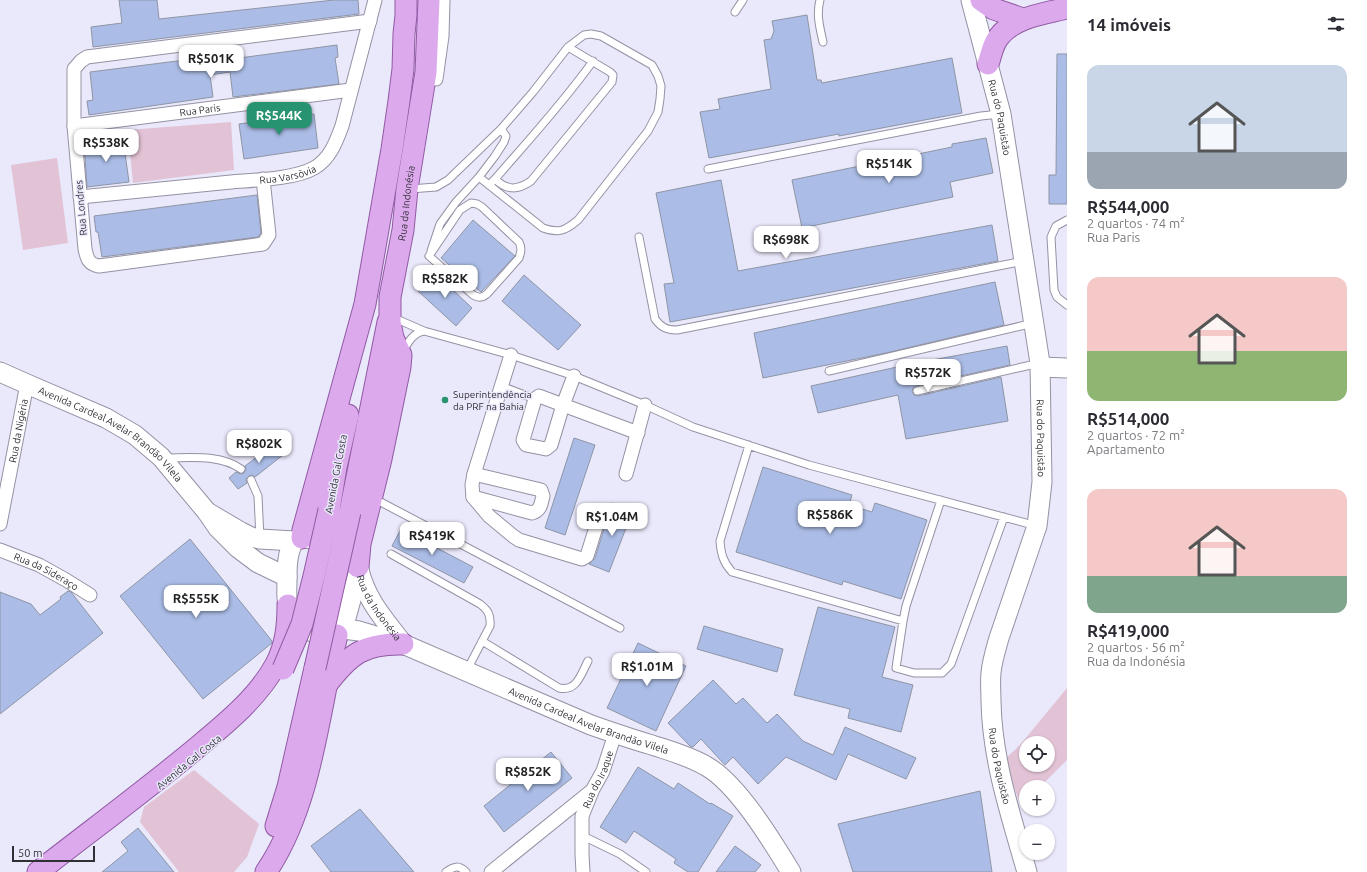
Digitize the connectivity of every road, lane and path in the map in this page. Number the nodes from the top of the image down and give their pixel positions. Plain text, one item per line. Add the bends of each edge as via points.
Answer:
1 (375, 0) edge
2 (406, 0) edge
3 (429, 0) edge
4 (443, 0) edge
5 (743, 0) edge
6 (820, 0) edge
7 (971, 0) edge
8 (981, 0) edge
9 (1067, 8) edge
10 (735, 12) dead end
11 (1023, 19) junction
12 (370, 21) junction
13 (823, 42) dead end
14 (568, 47) junction
15 (593, 61) junction
16 (988, 64) junction
17 (436, 79) dead end
18 (351, 90) junction
19 (1000, 114) junction
20 (74, 126) junction
21 (501, 129) junction
22 (708, 169) dead end
23 (479, 177) junction
24 (263, 179) junction
25 (495, 179) junction
26 (489, 185) junction
27 (408, 189) junction
28 (80, 197) junction
29 (1067, 220) edge
30 (639, 237) dead end
31 (429, 256) junction
32 (1024, 261) junction
33 (365, 304) junction
34 (1067, 304) edge
35 (389, 316) junction
36 (1034, 323) junction
37 (424, 331) junction
38 (511, 355) junction
39 (401, 356) junction
40 (1040, 365) junction
41 (1067, 368) edge
42 (829, 371) dead end
43 (0, 372) edge
44 (574, 376) junction
45 (27, 384) junction
46 (501, 386) junction
47 (917, 391) dead end
48 (535, 399) junction
49 (563, 405) junction
50 (645, 405) junction
51 (638, 433) junction
52 (749, 445) junction
53 (161, 458) junction
54 (241, 469) dead end
55 (474, 474) junction
56 (626, 474) dead end
57 (251, 480) dead end
58 (371, 497) junction
59 (473, 497) junction
60 (941, 500) junction
61 (601, 511) dead end
62 (207, 512) junction
63 (1004, 517) junction
64 (0, 524) edge
65 (1037, 526) junction
66 (260, 539) junction
67 (298, 540) junction
68 (0, 550) edge
69 (391, 554) dead end
70 (358, 569) junction
71 (287, 577) junction
72 (90, 595) dead end
73 (288, 605) junction
74 (903, 621) junction
75 (620, 628) dead end
76 (340, 632) junction
77 (482, 642) junction
78 (403, 644) junction
79 (588, 660) dead end
80 (466, 672) junction
81 (326, 686) junction
82 (615, 734) junction
83 (592, 789) junction
84 (124, 805) junction
85 (581, 835) junction
86 (788, 871) edge
87 (38, 872) edge
88 (256, 872) edge
89 (266, 872) edge
90 (446, 872) edge
91 (466, 872) edge
92 (491, 872) edge
93 (583, 872) edge
94 (646, 872) edge
95 (1027, 872) edge

1 - 12 street, Rua Varsōvia
2 - 33 main road via 399,101
3 - 27 main road, Rua da Indonésia via 426,72
4 - 17 street via 442,36
5 - 10 lane
6 - 13 lane via 818,21
7 - 16 main road, Rua do Paquistão
8 - 11 main road via 994,9
9 - 11 main road
11 - 16 main road via 1005,30 997,39
12 - 18 street, Rua Varsōvia
12 - 20 street, Rua Londres via 87,57 74,69
14 - 15 lane
14 - 21 lane
14 - 26 lane via 584,35 601,36 652,65 658,76 660,99 658,112 648,131 578,220 561,231 543,228
15 - 25 lane
15 - 25 lane via 613,75 612,82 531,181 512,189
16 - 19 main road, Rua do Paquistão
18 - 20 street, Rua Paris
18 - 24 street, Rua Varsōvia via 342,126 326,158 302,173
19 - 22 lane
19 - 32 main road, Rua do Paquistão
20 - 28 street, Rua Londres
21 - 23 lane via 506,136 504,142
21 - 27 lane via 444,183 436,187
23 - 26 lane
23 - 31 lane via 440,224
24 - 28 street, Rua Varsōvia
24 - 28 street, Rua Londres via 269,235 263,244 99,266 88,260 84,249
25 - 26 lane
27 - 35 main road, Rua da Indonésia
29 - 34 lane via 1056,226 1051,237 1054,290
30 - 32 lane via 655,320 668,330 684,329
31 - 31 lane via 478,298 487,294 519,258 521,247 519,242 482,207 472,203 460,210
32 - 36 main road, Rua do Paquistão
33 - 67 main road, Avenida Gal Costa
33 - 84 main road, Avenida Gal Costa, bridge via 365,328 356,382 336,467 329,510 304,617 283,669 274,684 248,713 192,762 153,791
35 - 37 lane
35 - 39 main road, Rua da Indonésia via 393,338
35 - 88 main road, bridge via 350,512 288,786 270,844
36 - 40 main road, Rua do Paquistão
36 - 42 lane
37 - 38 lane
37 - 39 lane via 414,336
38 - 44 lane
38 - 46 street
39 - 58 main road, Rua da Indonésia
40 - 41 main road
40 - 47 lane
40 - 65 main road, Rua do Paquistão via 1042,482
43 - 45 main road, Avenida Cardeal Avelar Brandão Vilela
44 - 49 street
44 - 50 lane
45 - 53 main road, Avenida Cardeal Avelar Brandão Vilela via 106,418 135,435
45 - 64 street, Rua da Nigéria
46 - 48 lane
46 - 55 street
48 - 49 street via 539,396
48 - 49 street via 522,440 529,446 546,449 551,445
49 - 51 street
50 - 51 street
50 - 52 lane via 693,426
51 - 56 street
52 - 60 lane via 809,465
52 - 74 lane via 720,541 721,554 728,568 732,572
53 - 54 lane via 216,459 234,464
53 - 62 main road, Avenida Cardeal Avelar Brandão Vilela
55 - 59 street
55 - 59 street via 541,490 543,496 540,508 532,513
57 - 66 lane via 258,496
58 - 70 main road, Rua da Indonésia via 360,544
58 - 75 lane
59 - 61 street via 489,516 519,540 582,559 587,556
60 - 63 lane
60 - 74 lane
62 - 66 main road, Avenida Cardeal Avelar Brandão Vilela via 241,532
62 - 71 main road, Avenida Cardeal Avelar Brandão Vilela via 218,528 238,548 258,563
63 - 65 lane
63 - 74 lane via 951,664 942,673 914,673 896,668
65 - 95 main road, Rua do Paquistão via 999,638 991,674 995,750
66 - 67 main road, Avenida Cardeal Avelar Brandão Vilela
67 - 70 main road, Rua da Indonésia via 325,540 334,543 348,553
67 - 71 main road, Avenida Gal Costa via 288,556
68 - 72 street, Rua da Sideraço via 39,565
69 - 77 lane via 488,609 491,617 490,626
70 - 76 main road, Rua da Indonésia
70 - 78 main road, Rua da Indonésia via 363,587 371,601
71 - 73 main road, Avenida Gal Costa
73 - 76 main road, Avenida Cardeal Avelar Brandão Vilela via 296,620 315,633
73 - 84 main road, Avenida Gal Costa via 287,632 283,647 276,664 257,691 207,740
76 - 78 main road, Avenida Cardeal Avelar Brandão Vilela via 359,631
76 - 81 main road
77 - 79 lane via 559,688 570,688 578,680
77 - 80 lane
78 - 80 main road, Avenida Cardeal Avelar Brandão Vilela
78 - 81 main road via 386,644 362,650 345,662
80 - 82 main road, Avenida Cardeal Avelar Brandão Vilela
81 - 89 main road via 302,794 288,834
82 - 83 street, Rua do Iraque via 603,771
82 - 86 main road, Avenida Cardeal Avelar Brandão Vilela via 684,755 707,766 745,802
83 - 85 street, Rua do Iraque via 582,816
83 - 92 street
84 - 87 main road, Avenida Gal Costa
85 - 93 street, Rua do Iraque
85 - 94 lane via 620,854
90 - 91 lane via 455,866

